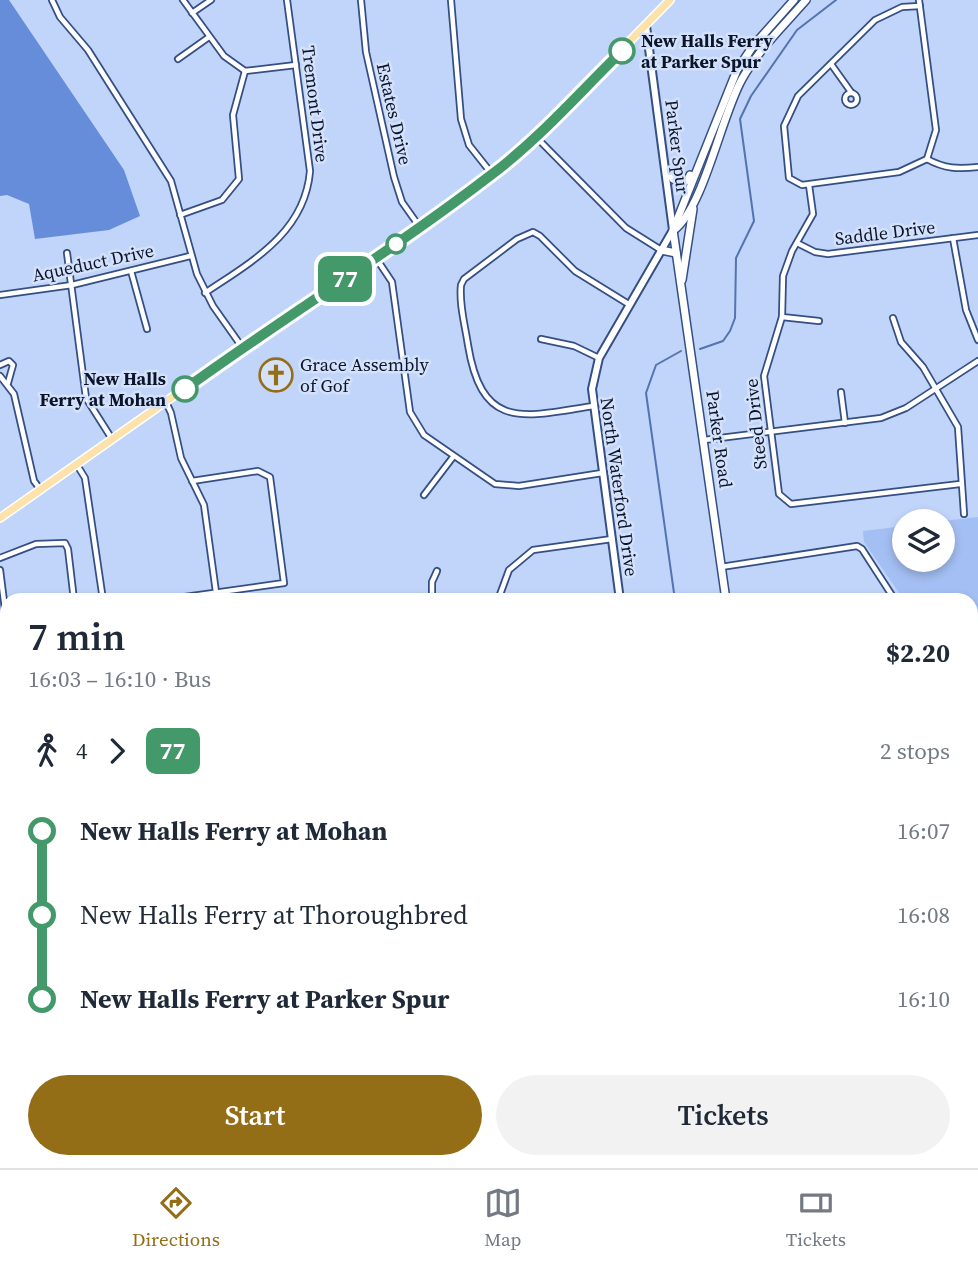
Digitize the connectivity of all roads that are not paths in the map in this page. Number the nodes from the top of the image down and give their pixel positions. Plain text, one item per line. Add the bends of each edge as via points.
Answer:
1 (52, 0) edge
2 (183, 0) edge
3 (211, 0) edge
4 (287, 0) edge
5 (361, 0) edge
6 (451, 0) edge
7 (670, 0) edge
8 (794, 0) edge
9 (806, 0) edge
10 (920, 3) edge
11 (192, 13) junction
12 (646, 26) junction
13 (209, 37) junction
14 (178, 59) dead end
15 (831, 64) junction
16 (296, 65) junction
17 (245, 71) junction
18 (851, 92) dead end
19 (536, 137) junction
20 (705, 146) junction
21 (927, 159) junction
22 (978, 167) edge
23 (667, 170) junction
24 (492, 174) junction
25 (809, 185) junction
26 (699, 188) junction
27 (180, 215) junction
28 (419, 227) junction
29 (673, 230) junction
30 (978, 235) edge
31 (953, 238) junction
32 (797, 243) junction
33 (661, 250) junction
34 (67, 253) dead end
35 (676, 253) junction
36 (190, 256) junction
37 (376, 258) junction
38 (131, 271) junction
39 (681, 283) junction
40 (72, 285) junction
41 (205, 293) junction
42 (0, 295) edge
43 (630, 305) junction
44 (782, 317) junction
45 (894, 318) dead end
46 (819, 321) dead end
47 (147, 329) dead end
48 (541, 339) dead end
49 (978, 340) edge
50 (242, 348) junction
51 (599, 358) junction
52 (978, 361) edge
53 (0, 365) edge
54 (0, 376) edge
55 (8, 383) junction
56 (936, 388) junction
57 (841, 392) dead end
58 (166, 402) junction
59 (593, 406) junction
60 (845, 423) junction
61 (770, 433) junction
62 (113, 439) junction
63 (704, 440) junction
64 (453, 457) junction
65 (77, 465) junction
66 (602, 473) junction
67 (192, 481) junction
68 (960, 484) junction
69 (40, 490) junction
70 (424, 495) dead end
71 (964, 514) dead end
72 (0, 518) edge
73 (612, 540) junction
74 (0, 558) edge
75 (721, 567) junction
76 (0, 570) edge
77 (437, 571) dead end
78 (1, 580) edge
79 (74, 593) edge
80 (102, 593) edge
81 (216, 593) joint
82 (432, 593) edge
83 (501, 593) edge
84 (619, 593) edge
85 (725, 593) edge
86 (890, 593) edge

1 - 27 street via 162,165
2 - 11 street
3 - 11 street
4 - 16 street, Tremont Drive
5 - 28 street, Estates Drive via 366,52 394,177 402,202
6 - 24 street via 461,119 470,145
7 - 12 main road
8 - 20 main road, Parker Road via 737,70
9 - 26 main road, Parker Road via 742,79
10 - 15 street via 875,20
10 - 21 street via 936,130
11 - 13 street
12 - 19 main road
12 - 23 street, Parker Spur
13 - 14 street
13 - 17 street via 224,56
15 - 18 street
15 - 25 street via 798,96 785,126 789,178 795,184
16 - 17 street
16 - 41 street, Tremont Drive via 310,172 305,198 285,234
17 - 27 street via 233,115 239,179 222,200
19 - 24 main road
19 - 33 street via 626,228
20 - 23 main road via 688,180 673,180
20 - 29 main road, Parker Road
21 - 22 street via 942,167
21 - 25 street via 898,173
23 - 29 street, Parker Spur
24 - 28 main road
25 - 32 street, Steed Drive via 813,214
26 - 29 main road, Parker Road via 684,219
26 - 39 main road, Parker Road
27 - 36 street
28 - 37 main road
29 - 33 street, North Waterford Drive
29 - 35 main road, Parker Road
30 - 31 street, Saddle Drive
31 - 32 street, Saddle Drive via 828,254
31 - 49 street via 966,310
32 - 44 street, Steed Drive via 783,276
33 - 35 main road
33 - 43 street, North Waterford Drive
34 - 40 street
35 - 39 main road, Parker Road
36 - 38 street, Aqueduct Drive
36 - 41 street
37 - 50 main road
37 - 64 street via 394,291 410,412 424,435
38 - 40 street, Aqueduct Drive
38 - 47 street
39 - 63 main road, Parker Road
40 - 42 street, Aqueduct Drive
40 - 62 street via 86,397
41 - 50 street
43 - 51 street, North Waterford Drive
43 - 59 street via 575,271 537,233 517,239 464,279 460,295 472,373 485,396 503,410 523,416
44 - 46 street
44 - 61 street, Steed Drive via 764,376
45 - 56 street via 901,342
48 - 51 street via 574,346
50 - 58 main road
51 - 59 street, North Waterford Drive
52 - 56 street
53 - 55 street via 9,361 13,365
54 - 55 street
55 - 69 street
56 - 60 street via 881,418
56 - 68 street via 958,428
57 - 60 street
58 - 62 main road
58 - 67 street
59 - 66 street, North Waterford Drive
60 - 61 street
61 - 63 street
61 - 68 street, Steed Drive via 777,491 791,504
62 - 65 main road
63 - 75 main road, Parker Road
64 - 66 street via 486,481 505,485
64 - 70 street
65 - 69 main road
65 - 80 street via 85,478
66 - 73 street, North Waterford Drive
67 - 81 street via 204,505
67 - 81 street via 258,471 270,477 284,583
68 - 71 street
69 - 72 main road
73 - 83 street via 533,550 509,570
73 - 84 street, North Waterford Drive
74 - 79 street via 36,544 65,543
75 - 85 main road, Parker Road
75 - 86 street via 857,546
76 - 78 street
77 - 82 street

